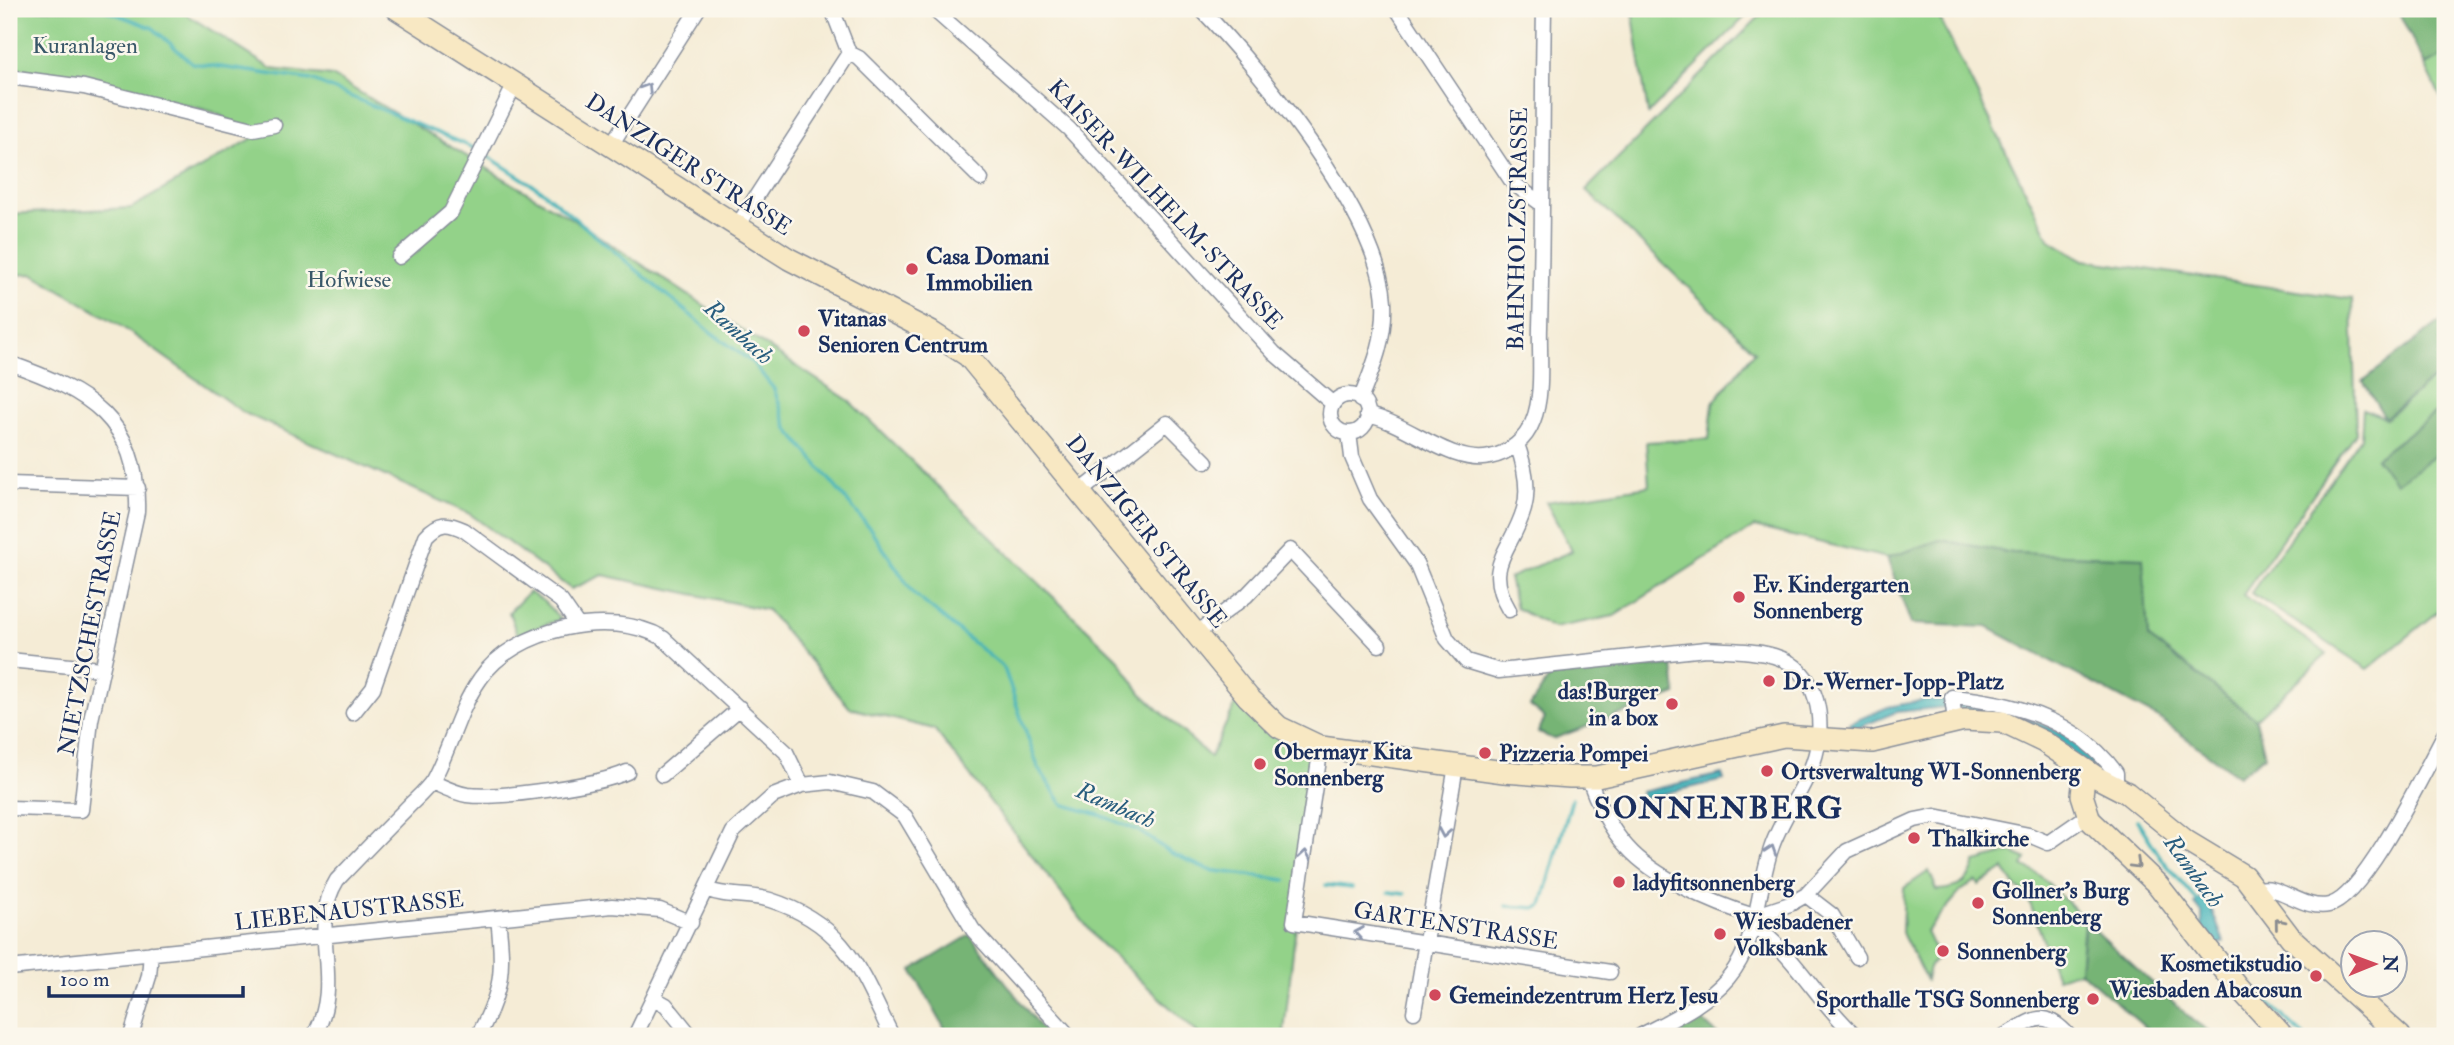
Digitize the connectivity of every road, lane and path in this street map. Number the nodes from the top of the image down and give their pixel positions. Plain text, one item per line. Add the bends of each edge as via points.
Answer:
1 (397, 9) edge
2 (698, 9) edge
3 (832, 9) edge
4 (933, 9) edge
5 (1201, 9) edge
6 (1397, 9) edge
7 (1544, 9) edge
8 (849, 52) junction
9 (9, 77) edge
10 (515, 84) junction
11 (274, 125) dead end
12 (611, 145) junction
13 (982, 179) dead end
14 (1540, 203) junction
15 (737, 226) junction
16 (399, 257) dead end
17 (9, 363) edge
18 (1360, 400) junction
19 (1333, 404) junction
20 (1367, 415) junction
21 (1349, 433) junction
22 (1517, 444) junction
23 (1206, 462) dead end
24 (9, 484) edge
25 (138, 488) junction
26 (1081, 492) junction
27 (1509, 610) dead end
28 (578, 624) junction
29 (1196, 634) junction
30 (1379, 645) dead end
31 (9, 660) edge
32 (102, 669) junction
33 (740, 708) junction
34 (353, 713) dead end
35 (1955, 722) junction
36 (2445, 733) edge
37 (1819, 737) junction
38 (1321, 747) junction
39 (1456, 766) junction
40 (2085, 770) junction
41 (627, 772) dead end
42 (662, 775) dead end
43 (1588, 777) junction
44 (432, 782) junction
45 (802, 785) junction
46 (2116, 787) junction
47 (9, 808) edge
48 (2087, 816) junction
49 (706, 889) junction
50 (2258, 890) junction
51 (1806, 895) junction
52 (498, 918) junction
53 (1753, 920) junction
54 (691, 923) junction
55 (326, 935) junction
56 (1424, 944) junction
57 (151, 953) junction
58 (1857, 957) dead end
59 (9, 968) edge
60 (1610, 972) dead end
61 (655, 999) junction
62 (1414, 1012) dead end
63 (131, 1036) edge
64 (314, 1036) edge
65 (478, 1036) edge
66 (635, 1036) edge
67 (691, 1036) edge
68 (892, 1036) edge
69 (1069, 1036) edge
70 (1640, 1036) edge
71 (1856, 1036) edge
72 (2004, 1036) edge
73 (2069, 1036) edge
74 (2283, 1036) edge
75 (2400, 1036) edge

1 - 10 main road, DANZIGER STRASSE
12 -> 2 street
3 - 8 street
4 - 19 street, KAISER-WILHELM-STRASSE via 1069,129 1289,368
5 - 18 street via 1296,122 1339,190 1376,262 1384,302 1383,332
6 - 14 street via 1513,183
7 - 14 street, BAHNHOLZSTRASSE
8 - 13 street
8 - 15 street
9 - 11 street via 84,87 253,129
10 - 12 main road, DANZIGER STRASSE
10 - 16 street via 451,212
12 - 15 main road, DANZIGER STRASSE
14 - 22 street, BAHNHOLZSTRASSE via 1537,403 1533,421
15 - 26 main road, DANZIGER STRASSE via 821,278 962,351
17 - 25 street, NIETZSCHESTRASSE via 54,379 93,402 122,437
18 - 19 street via 1343,396
18 - 20 street
19 - 21 street via 1332,423
20 - 21 street via 1362,427
20 - 22 street via 1390,421 1463,457 1491,457
21 - 37 street via 1352,457 1370,499 1416,563 1447,639 1466,660 1499,671 1706,649 1772,655 1789,662 1809,682 1816,699
22 - 27 street via 1526,496 1497,577
23 - 26 street via 1167,423
24 - 25 street
25 - 32 street, NIETZSCHESTRASSE via 137,512
26 - 29 main road, DANZIGER STRASSE
28 - 33 street via 648,629
28 - 34 street via 561,601 464,530 443,524 426,536 373,688
28 - 44 street via 529,642 503,656 481,676 450,734
29 - 30 street via 1246,596 1290,550
29 - 38 main road, DANZIGER STRASSE via 1268,718
31 - 32 street
32 - 47 street, NIETZSCHESTRASSE via 81,810
33 - 42 street
33 - 45 street via 786,752
35 - 37 main road, DANZIGER STRASSE via 1882,741
35 - 40 main road, DANZIGER STRASSE via 1982,719 2011,726
35 - 46 street via 1952,697 2001,703 2038,715 2098,752 2116,773
36 - 50 street via 2382,846 2345,897 2321,906 2268,887
37 - 43 main road, DANZIGER STRASSE via 1784,736
53 -> 37 street via 1772,847 1813,763
38 - 39 main road, DANZIGER STRASSE
56 -> 38 street, GARTENSTRASSE via 1294,922
39 - 43 main road, DANZIGER STRASSE
39 -> 56 street
40 - 46 main road, DANZIGER STRASSE
40 - 48 main road via 2082,795
41 - 44 street via 599,782 481,795 458,793
43 - 53 street via 1594,796 1627,847 1657,871
44 - 55 street via 337,880 323,908
45 - 49 street via 773,796 733,832
45 - 69 street via 845,783 873,792 895,807 920,837 973,930
46 - 50 main road, DANZIGER STRASSE
48 - 51 street via 2048,843 1935,816 1915,820 1847,851
48 -> 74 main road via 2166,894 2237,986
49 - 54 street
49 - 68 street via 770,900 799,911 840,939
75 -> 50 main road via 2291,938
51 - 53 street
51 - 58 street via 1832,915
52 - 54 street, LIEBENAUSTRASSE via 638,906
52 - 55 street, LIEBENAUSTRASSE
52 - 65 street via 500,988
53 - 70 street via 1742,957 1720,987
53 - 71 street via 1804,972
54 - 61 street
55 - 57 street, LIEBENAUSTRASSE
55 - 64 street via 329,996
56 - 60 street, GARTENSTRASSE
56 - 62 street
57 - 59 street, LIEBENAUSTRASSE
57 - 63 street
61 - 66 street
61 - 67 street via 666,1005
72 - 73 street via 2046,1018

